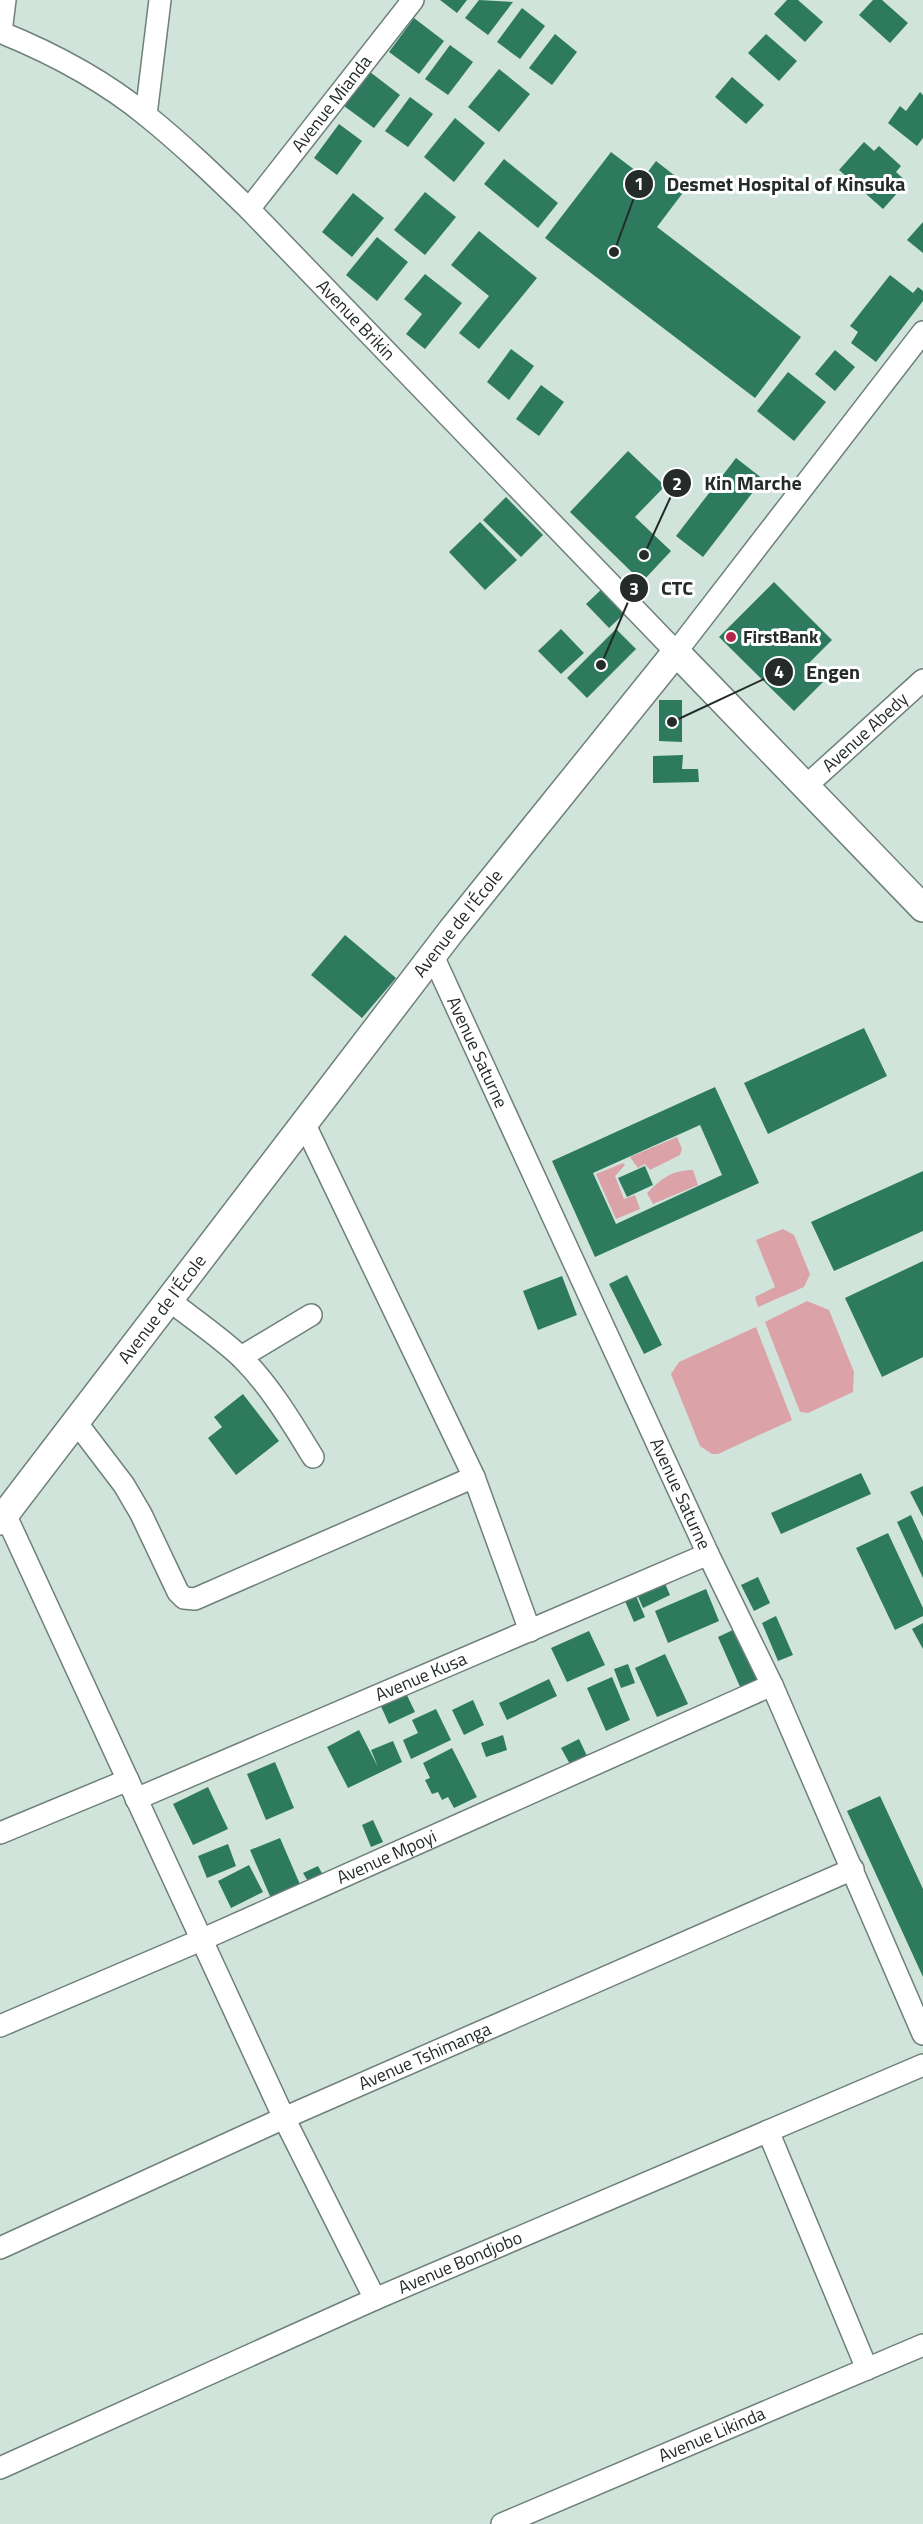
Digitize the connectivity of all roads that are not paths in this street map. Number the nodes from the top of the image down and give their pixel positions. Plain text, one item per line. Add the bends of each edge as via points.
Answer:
1 (5, 0) edge
2 (160, 0) edge
3 (412, 0) edge
4 (0, 32) edge
5 (146, 115) junction
6 (249, 209) junction
7 (923, 332) edge
8 (676, 652) junction
9 (923, 680) edge
10 (806, 786) junction
11 (923, 908) edge
12 (433, 956) junction
13 (305, 1125) junction
14 (169, 1300) junction
15 (311, 1315) dead end
16 (241, 1357) junction
17 (76, 1422) junction
18 (313, 1457) dead end
19 (474, 1477) junction
20 (3, 1517) edge
21 (708, 1554) junction
22 (530, 1631) junction
23 (772, 1685) junction
24 (132, 1790) junction
25 (0, 1833) edge
26 (853, 1869) junction
27 (201, 1940) junction
28 (0, 2026) edge
29 (923, 2034) edge
30 (923, 2065) edge
31 (284, 2118) junction
32 (768, 2131) junction
33 (0, 2248) edge
34 (375, 2299) junction
35 (923, 2345) edge
36 (867, 2369) junction
37 (0, 2468) edge
38 (502, 2524) edge

1 - 4 street
2 - 5 street
3 - 6 street, Avenue Mianda
4 - 5 street, Avenue Brikin via 79,69
5 - 6 street, Avenue Brikin
6 - 8 street, Avenue Brikin
7 - 8 street, Avenue de l'École
8 - 10 main road
8 - 12 main road, Avenue de l'École
9 - 10 street, Avenue Abedy
10 - 11 main road
12 - 13 main road, Avenue de l'École
12 - 21 street, Avenue Saturne
13 - 14 main road, Avenue de l'École
13 - 19 street
14 - 16 street
14 - 17 main road, Avenue de l'École
15 - 16 street
16 - 18 street via 283,1409
17 - 19 street via 124,1485 178,1592 189,1600
17 - 20 main road, Avenue de l'École
19 - 22 street
20 - 24 street
21 - 22 street, Avenue Kusa
21 - 23 street, Avenue Saturne
22 - 24 street, Avenue Kusa
23 - 26 street, Avenue Saturne
23 - 27 street, Avenue Mpoyi
24 - 25 street, Avenue Kusa
24 - 27 street
26 - 29 street, Avenue Saturne
26 - 31 street, Avenue Tshimanga
27 - 28 street, Avenue Mpoyi
27 - 31 street
30 - 32 street, Avenue Bondjobo
31 - 33 street, Avenue Tshimanga
31 - 34 street
32 - 34 street, Avenue Bondjobo
32 - 36 street
34 - 37 street, Avenue Bondjobo
35 - 36 street, Avenue Likinda
36 - 38 street, Avenue Likinda

